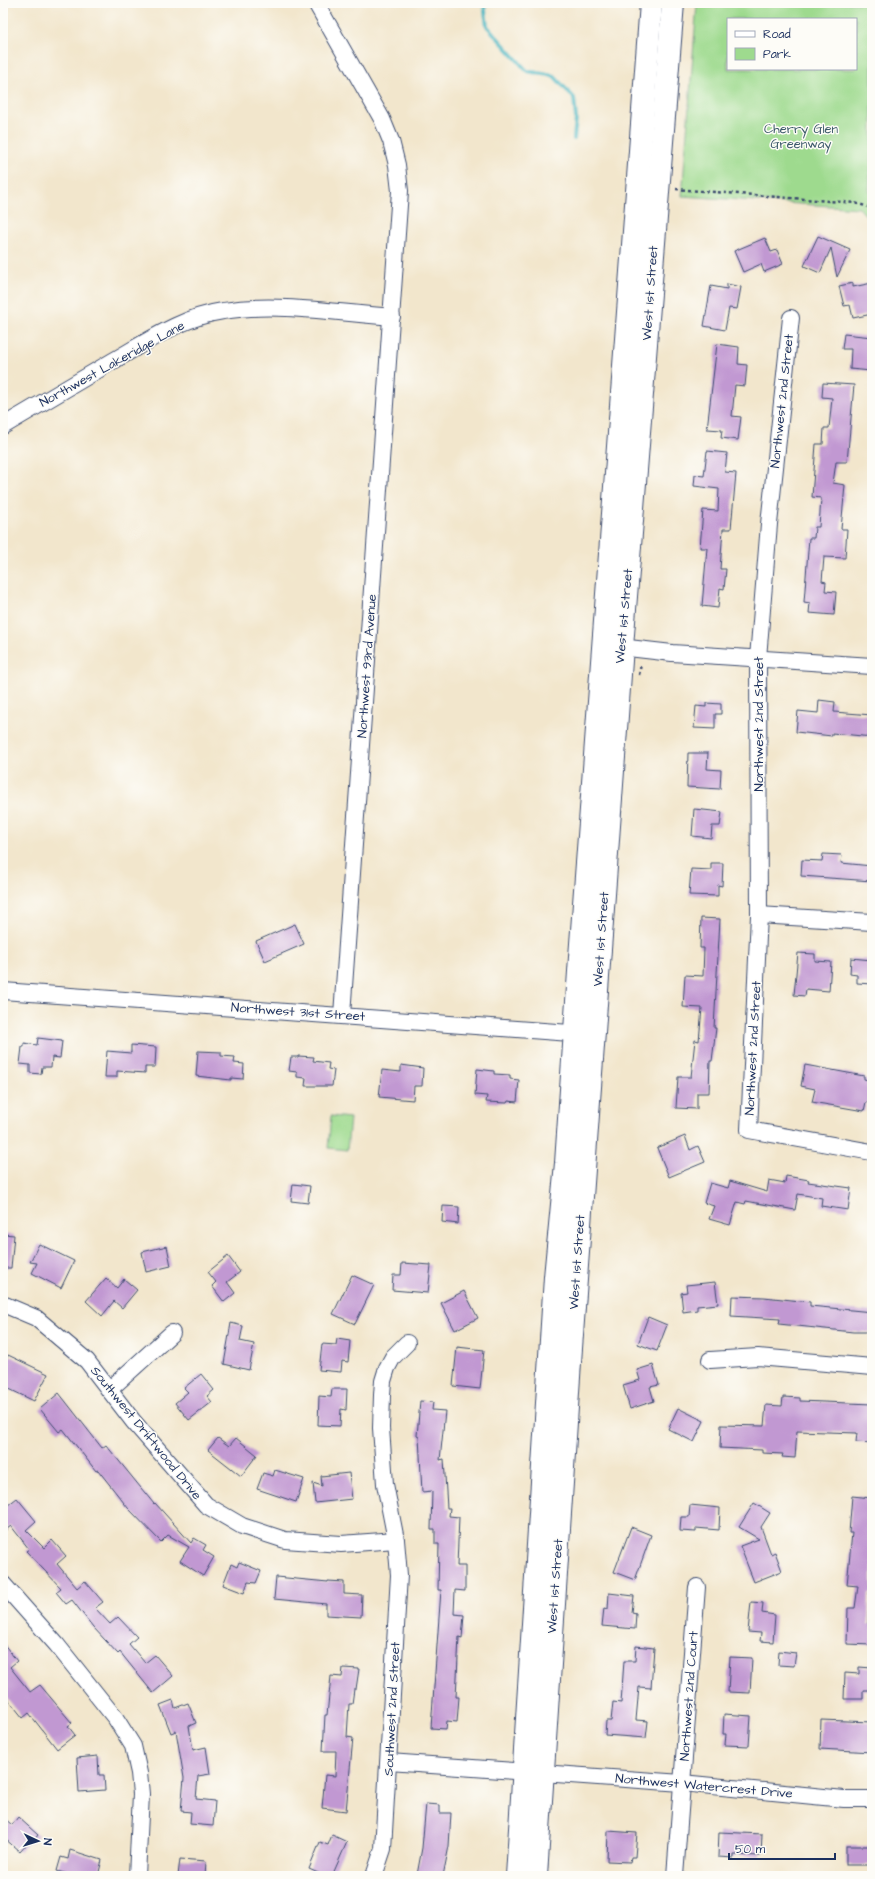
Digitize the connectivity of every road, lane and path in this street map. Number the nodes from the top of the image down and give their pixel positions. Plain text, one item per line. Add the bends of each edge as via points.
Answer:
1 (316, 3) edge
2 (651, 3) edge
3 (673, 3) edge
4 (674, 189) dead end
5 (872, 208) edge
6 (392, 317) junction
7 (791, 318) dead end
8 (3, 426) edge
9 (612, 646) junction
10 (758, 658) junction
11 (872, 666) edge
12 (759, 915) junction
13 (872, 922) edge
14 (3, 991) edge
15 (342, 1015) junction
16 (584, 1034) junction
17 (872, 1152) edge
18 (3, 1304) edge
19 (172, 1333) dead end
20 (407, 1343) dead end
21 (710, 1360) dead end
22 (872, 1367) edge
23 (109, 1390) junction
24 (396, 1540) junction
25 (3, 1584) edge
26 (697, 1587) dead end
27 (388, 1762) junction
28 (534, 1772) junction
29 (682, 1783) junction
30 (872, 1799) edge
31 (137, 1876) edge
32 (374, 1876) edge
33 (517, 1876) edge
34 (536, 1876) edge
35 (675, 1876) edge

1 - 6 street, Northwest 93rd Avenue via 382,119 397,165 400,214
2 - 9 main road, West 1st Street
3 - 9 main road, West 1st Street
4 - 5 path via 855,203
6 - 8 street, Northwest Lakeridge Lane via 247,307 197,317 160,334
6 - 15 street, Northwest 93rd Avenue
7 - 10 street, Northwest 2nd Street
9 - 10 street via 672,653
9 - 16 main road, West 1st Street
10 - 11 street
10 - 12 street, Northwest 2nd Street
12 - 13 street
12 - 17 street, Northwest 2nd Street via 749,1130
14 - 15 street, Northwest 31st Street
15 - 16 street, Northwest 31st Street
16 - 28 main road, West 1st Street via 569,1370
18 - 23 street, Southwest Driftwood Drive via 36,1318 87,1361
19 - 23 street
20 - 24 street, Southwest 2nd Street via 393,1357 387,1368 382,1395 385,1484
21 - 22 street via 758,1357
23 - 24 street, Southwest Driftwood Drive via 206,1505 242,1526 285,1540 341,1544
24 - 27 street, Southwest 2nd Street via 399,1575
25 - 31 street via 57,1645 116,1719 132,1746 141,1794
26 - 29 street, Northwest 2nd Court
27 - 28 street, Northwest Watercrest Drive
27 - 32 street, Southwest 2nd Street via 383,1850
28 - 29 street, Northwest Watercrest Drive
28 - 33 main road, West 1st Street
28 - 34 main road, West 1st Street
29 - 30 street, Northwest Watercrest Drive via 844,1800
29 - 35 street, Northwest 2nd Court

